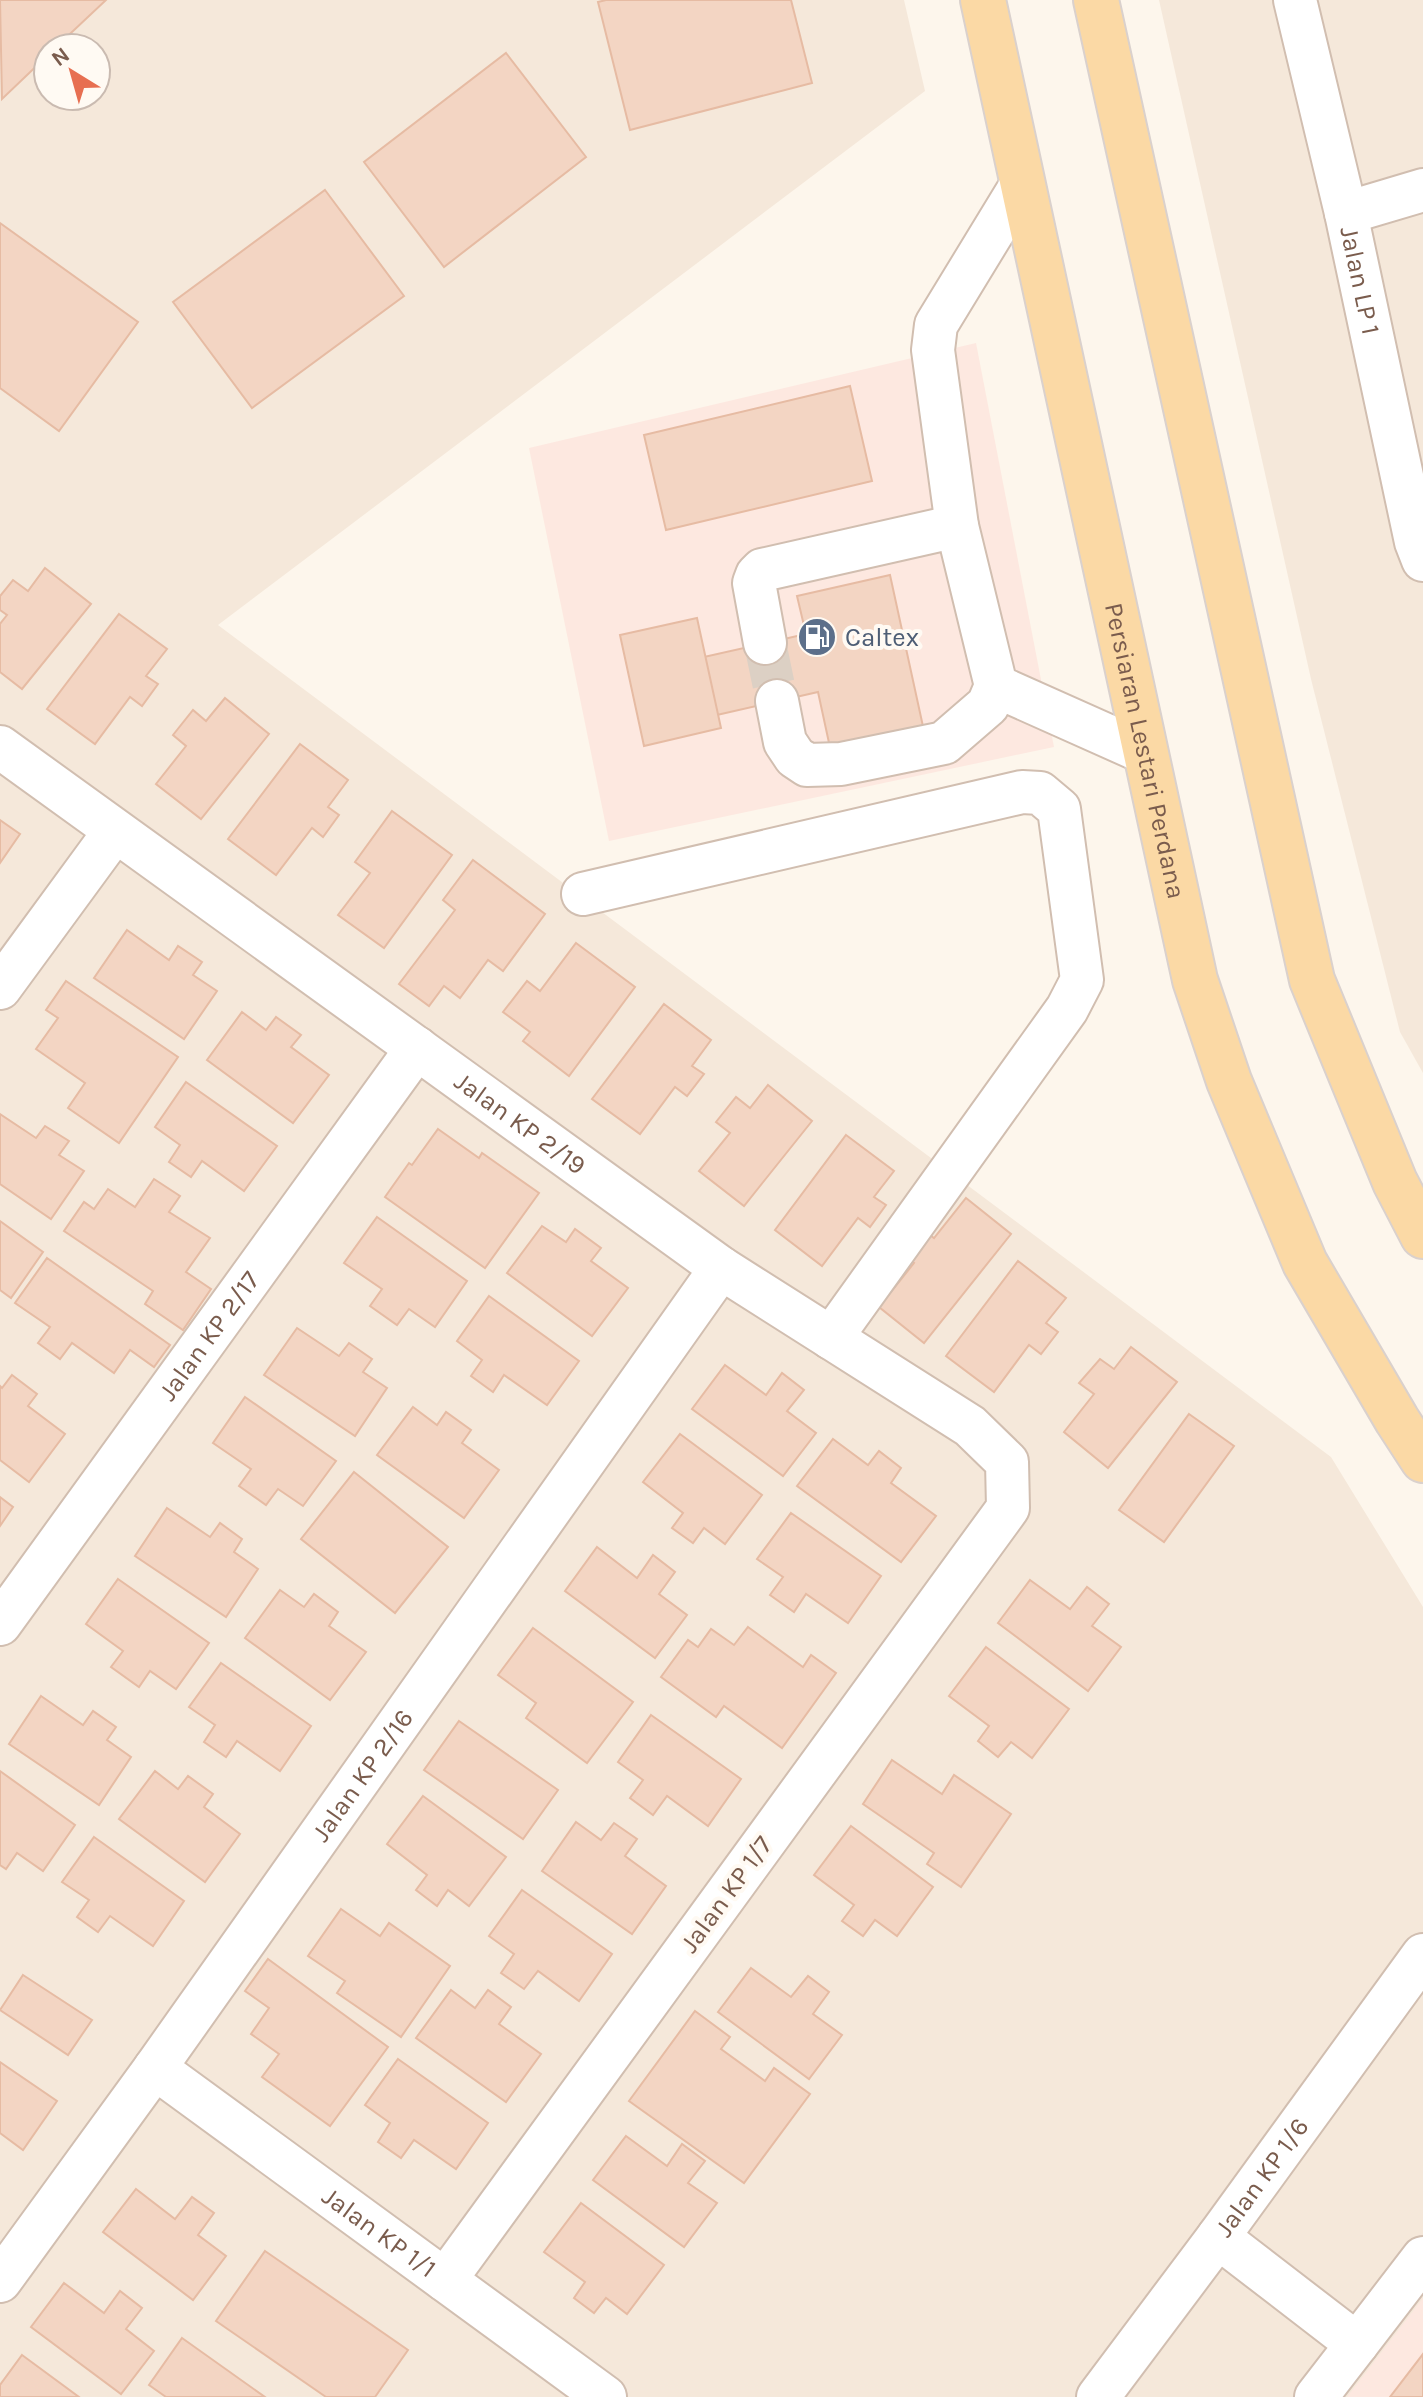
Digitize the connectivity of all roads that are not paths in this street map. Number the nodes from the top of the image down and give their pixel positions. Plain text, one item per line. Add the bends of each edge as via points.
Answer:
1 (983, 0) edge
2 (1096, 0) edge
3 (1295, 0) edge
4 (1022, 184) junction
5 (1423, 190) edge
6 (1346, 213) junction
7 (957, 526) junction
8 (1423, 560) edge
9 (765, 643) tunnel mouth
10 (996, 686) junction
11 (777, 701) tunnel mouth
12 (0, 747) edge
13 (1146, 753) junction
14 (115, 831) junction
15 (583, 894) dead end
16 (0, 988) edge
17 (417, 1048) junction
18 (1423, 1236) edge
19 (721, 1268) junction
20 (831, 1338) junction
21 (1423, 1460) edge
22 (1008, 1508) joint
23 (0, 1624) edge
24 (1423, 1955) edge
25 (155, 2068) junction
26 (1218, 2237) junction
27 (1423, 2258) edge
28 (445, 2280) junction
29 (0, 2281) edge
30 (1357, 2344) junction
31 (605, 2397) edge
32 (1098, 2397) edge
33 (1316, 2397) edge

1 - 4 main road, Persiaran Lestari Perdana
2 - 18 main road via 1312,980 1395,1182
3 - 6 street, Jalan LP 1
4 - 7 street via 936,325 933,350
4 - 13 main road, Persiaran Lestari Perdana
5 - 6 street
6 - 8 street, Jalan LP 1
7 - 9 street via 762,570 754,583
7 - 10 street
10 - 11 street via 988,705 944,743 841,764 807,765 795,757 785,742
10 - 13 street
12 - 14 street, Jalan KP 2/19
13 - 21 main road, Persiaran Lestari Perdana via 1195,980 1229,1081 1305,1263
14 - 16 street
14 - 17 street, Jalan KP 2/19
15 - 20 street via 1022,792 1040,793 1059,809 1082,980 1067,1009
17 - 19 street, Jalan KP 2/19
17 - 23 street, Jalan KP 2/17
19 - 20 street, Jalan KP 2/19
19 - 25 street, Jalan KP 2/16
20 - 22 street, Jalan KP 2/19 via 970,1426 1007,1462
22 - 28 street, Jalan KP 1/7
24 - 26 street, Jalan KP 1/6
25 - 28 street, Jalan KP 1/1
25 - 29 street, Jalan KP 2/16
26 - 30 street
26 - 32 street, Jalan KP 1/6
27 - 30 street
28 - 31 street, Jalan KP 1/1
30 - 33 street

